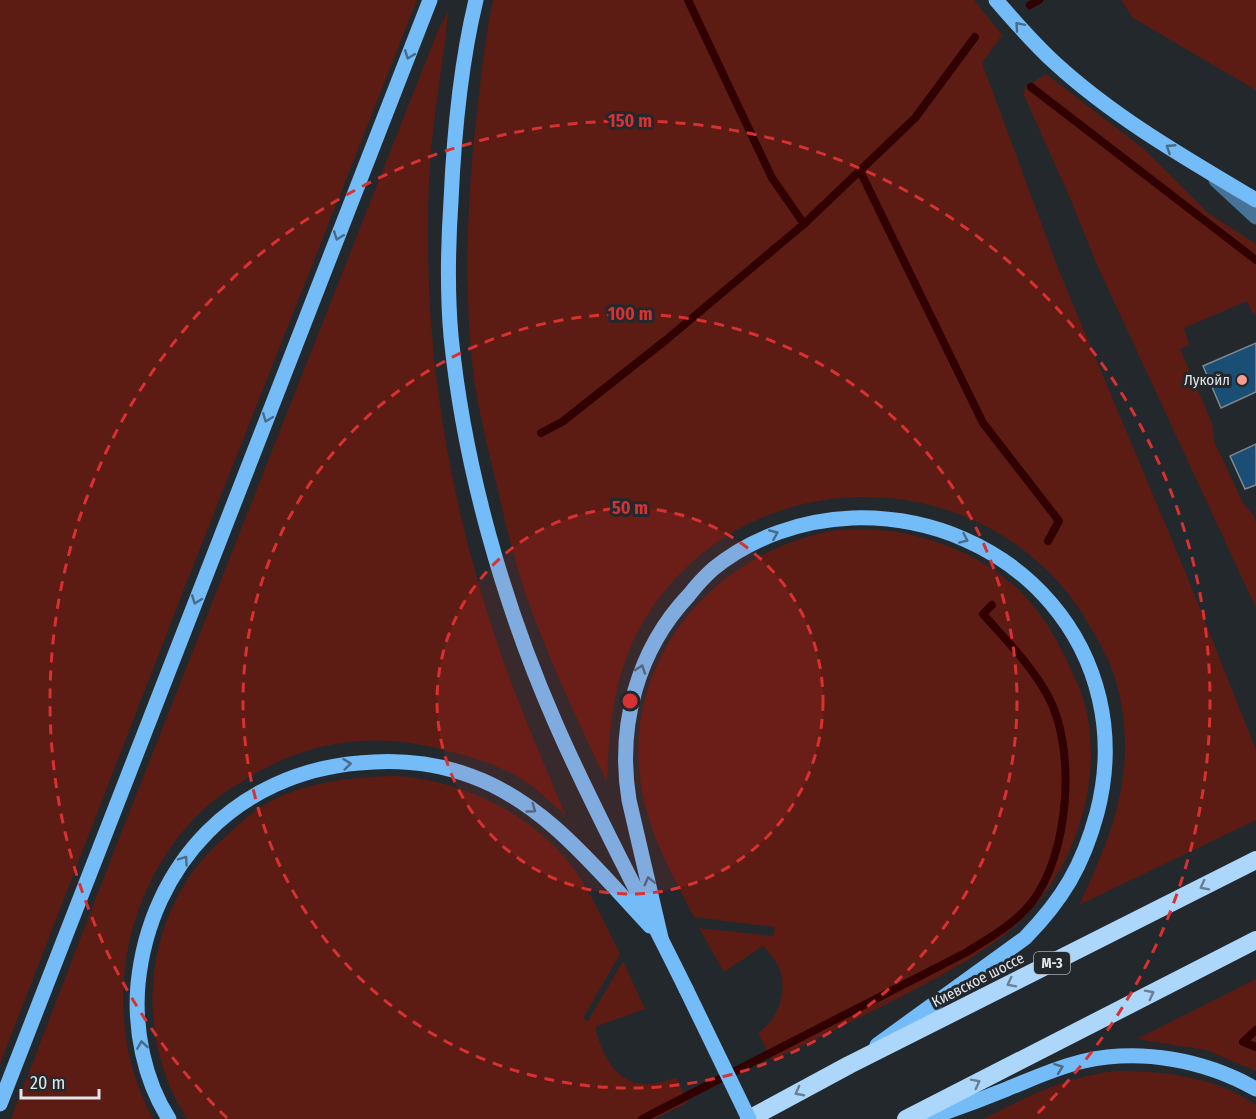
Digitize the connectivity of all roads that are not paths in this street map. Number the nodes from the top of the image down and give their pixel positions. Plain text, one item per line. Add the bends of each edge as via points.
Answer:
1 (430, 0) edge
2 (476, 0) edge
3 (996, 0) edge
4 (1203, 168) junction
5 (1256, 200) edge
6 (1256, 217) edge
7 (1256, 860) edge
8 (661, 938) junction
9 (1256, 939) edge
10 (849, 1065) junction
11 (1256, 1089) edge
12 (0, 1104) edge
13 (168, 1119) edge
14 (749, 1119) edge
15 (906, 1119) edge
16 (926, 1119) edge

1 -> 12 main road
2 - 8 main road via 463,62 448,245 452,337 463,417 485,519 527,651 569,754
4 -> 3 main road via 1127,120 1067,74
4 - 5 main road
4 - 6 lane
7 -> 10 highway, Киевское шоссе / М-3
8 -> 10 main road via 629,800 626,745 634,691 645,659 680,604 713,569 743,550 785,530 830,520 892,519 927,525 959,536 996,556 1055,608 1094,676 1103,712 1107,757 1094,824 1065,892 1025,938
13 -> 8 main road via 147,1069 138,1021 141,961 153,918 172,877 210,830 258,793 302,773 354,763 410,761 485,782 519,800 551,824
8 - 14 main road, bridge
15 -> 9 highway
10 -> 14 highway, Киевское шоссе / М-3
16 -> 11 main road via 1067,1065 1103,1057 1181,1061 1225,1074

